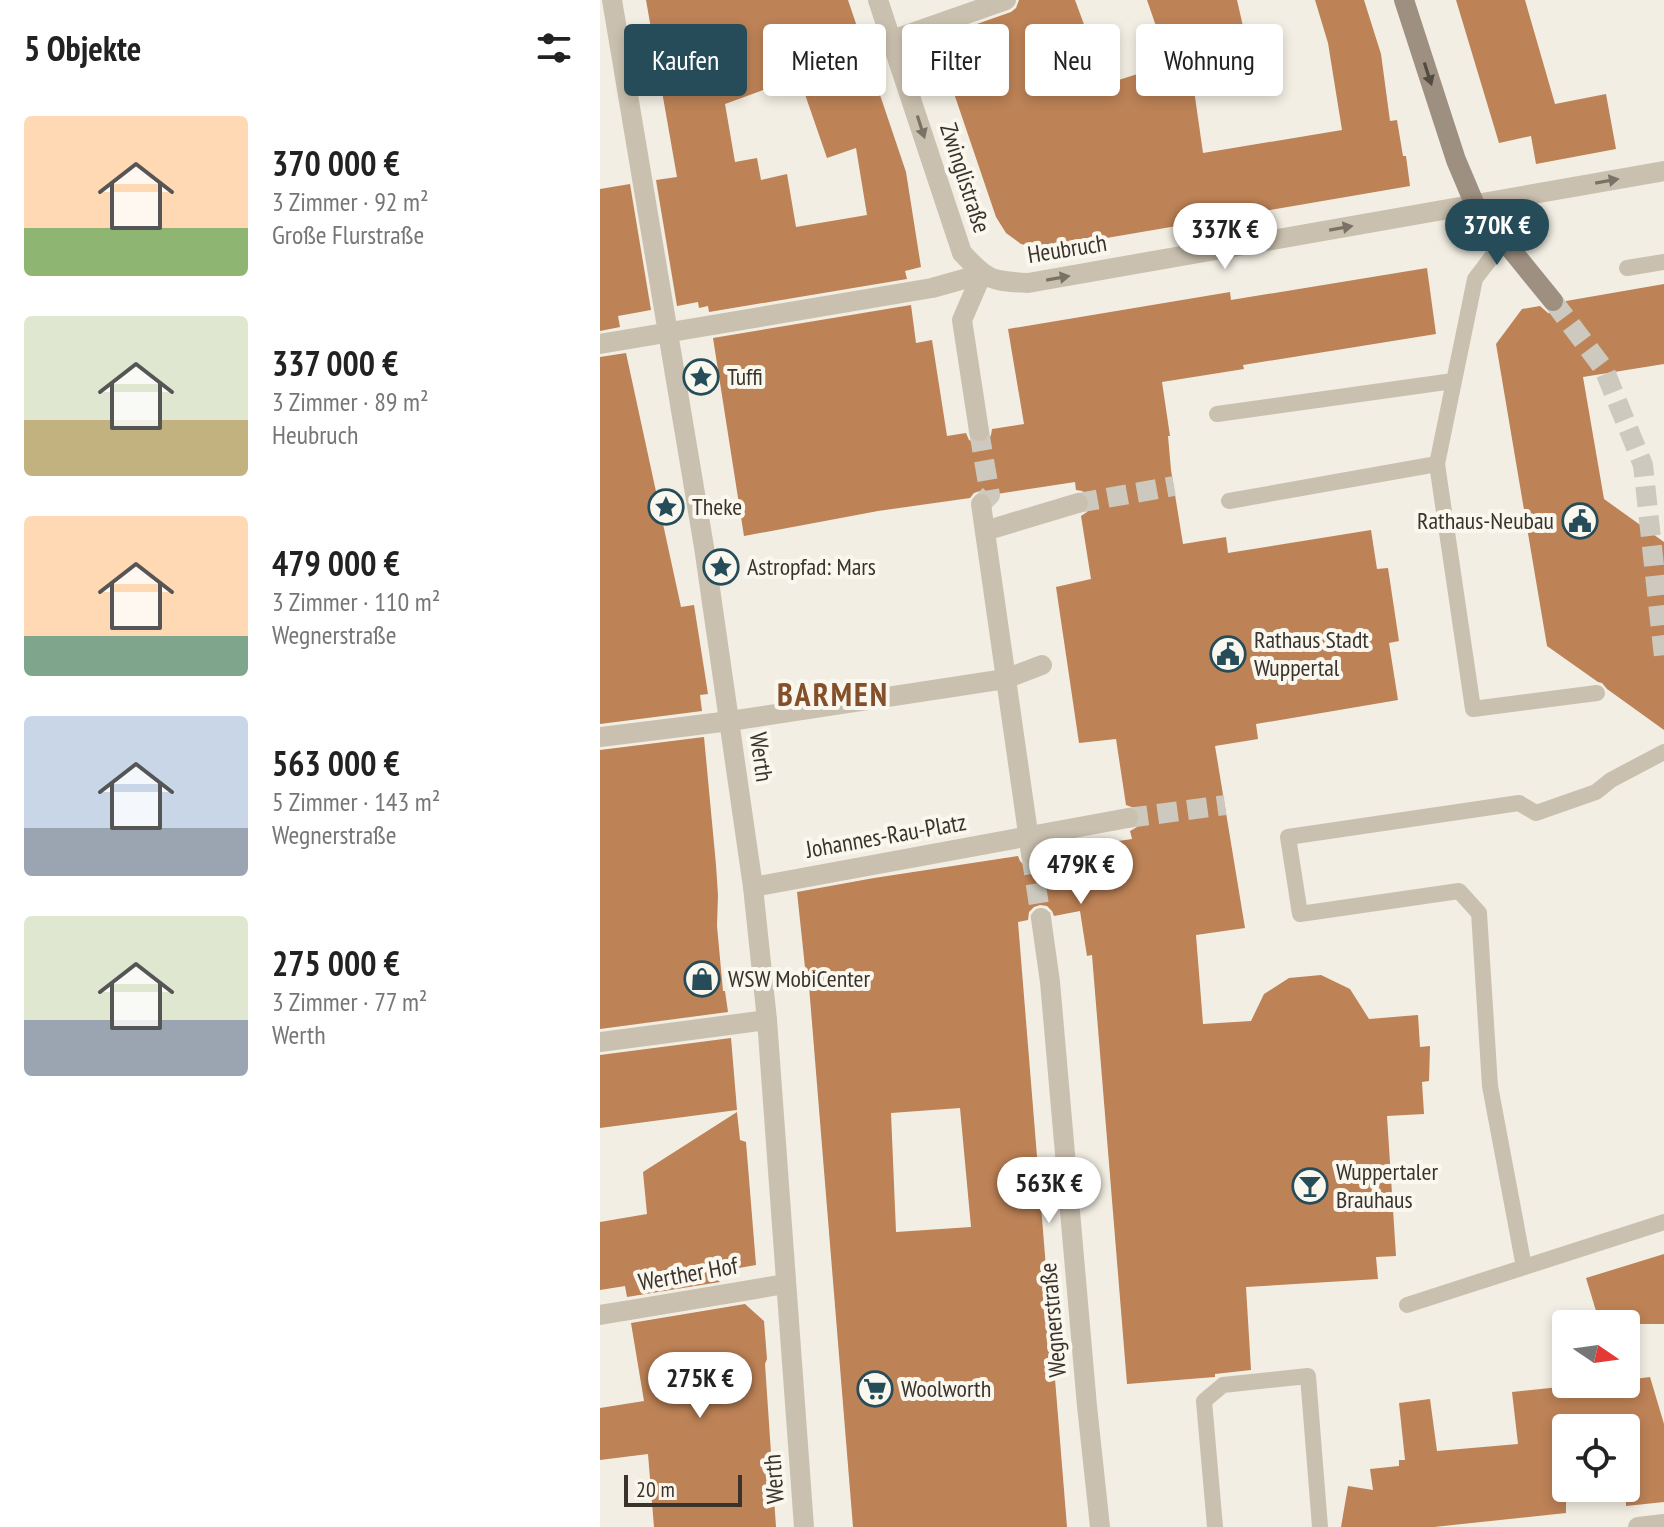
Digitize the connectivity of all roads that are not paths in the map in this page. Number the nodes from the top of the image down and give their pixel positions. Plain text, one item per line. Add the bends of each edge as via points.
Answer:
1 (612, 0) edge
2 (878, 0) edge
3 (1006, 0) edge
4 (1404, 0) edge
5 (892, 40) junction
6 (1664, 171) edge
7 (1475, 205) junction
8 (1504, 241) junction
9 (1664, 262) edge
10 (1627, 268) dead end
11 (982, 274) junction
12 (1553, 301) tunnel mouth
13 (669, 333) junction
14 (600, 344) edge
15 (1453, 381) junction
16 (1217, 414) dead end
17 (979, 431) tunnel mouth
18 (1437, 464) junction
19 (1229, 501) dead end
20 (1078, 503) tunnel mouth
21 (981, 504) tunnel mouth
22 (985, 531) junction
23 (1042, 665) dead end
24 (1005, 679) junction
25 (1597, 693) dead end
26 (730, 721) junction
27 (600, 737) edge
28 (1664, 752) edge
29 (1128, 818) tunnel mouth
30 (1031, 854) tunnel mouth
31 (753, 887) junction
32 (1041, 918) tunnel mouth
33 (767, 1020) junction
34 (600, 1042) edge
35 (1664, 1222) edge
36 (1524, 1267) junction
37 (785, 1284) junction
38 (1407, 1305) dead end
39 (600, 1315) edge
40 (1664, 1524) edge
41 (804, 1527) edge
42 (1100, 1527) edge
43 (1215, 1527) edge
44 (1320, 1527) edge
45 (1638, 1527) edge

1 - 13 street, Werth
2 - 5 street, Zwinglistraße
3 - 5 street
4 -> 7 main road
5 -> 11 street, Zwinglistraße via 962,253
7 -> 6 street, Heubruch
7 - 8 main road
11 -> 7 street, Heubruch via 998,282 1028,283
8 - 12 main road
8 - 15 lane via 1475,279
9 - 10 lane
11 - 13 street, Heubruch via 932,288
11 - 17 street via 962,320
13 - 14 street, Heubruch
13 - 26 street, Werth
15 - 16 lane
15 - 18 lane
18 - 19 lane
18 - 25 lane via 1473,709
20 - 22 street
21 - 22 street
22 - 24 street
23 - 24 street
24 - 26 street
24 - 30 street
26 - 27 street
26 - 31 street, Werth
28 - 36 lane via 1596,792 1536,813 1519,803 1288,837 1300,914 1459,891 1479,913 1490,1086
29 - 31 street, Johannes-Rau-Platz
31 - 33 street, Werth
32 - 42 street, Wegnerstraße
33 - 34 street
33 - 37 street, Werth
35 - 36 lane
36 - 38 lane
37 - 39 street, Werther Hof
37 - 41 street, Werth
40 - 45 street
43 - 44 lane via 1204,1401 1223,1385 1308,1376

